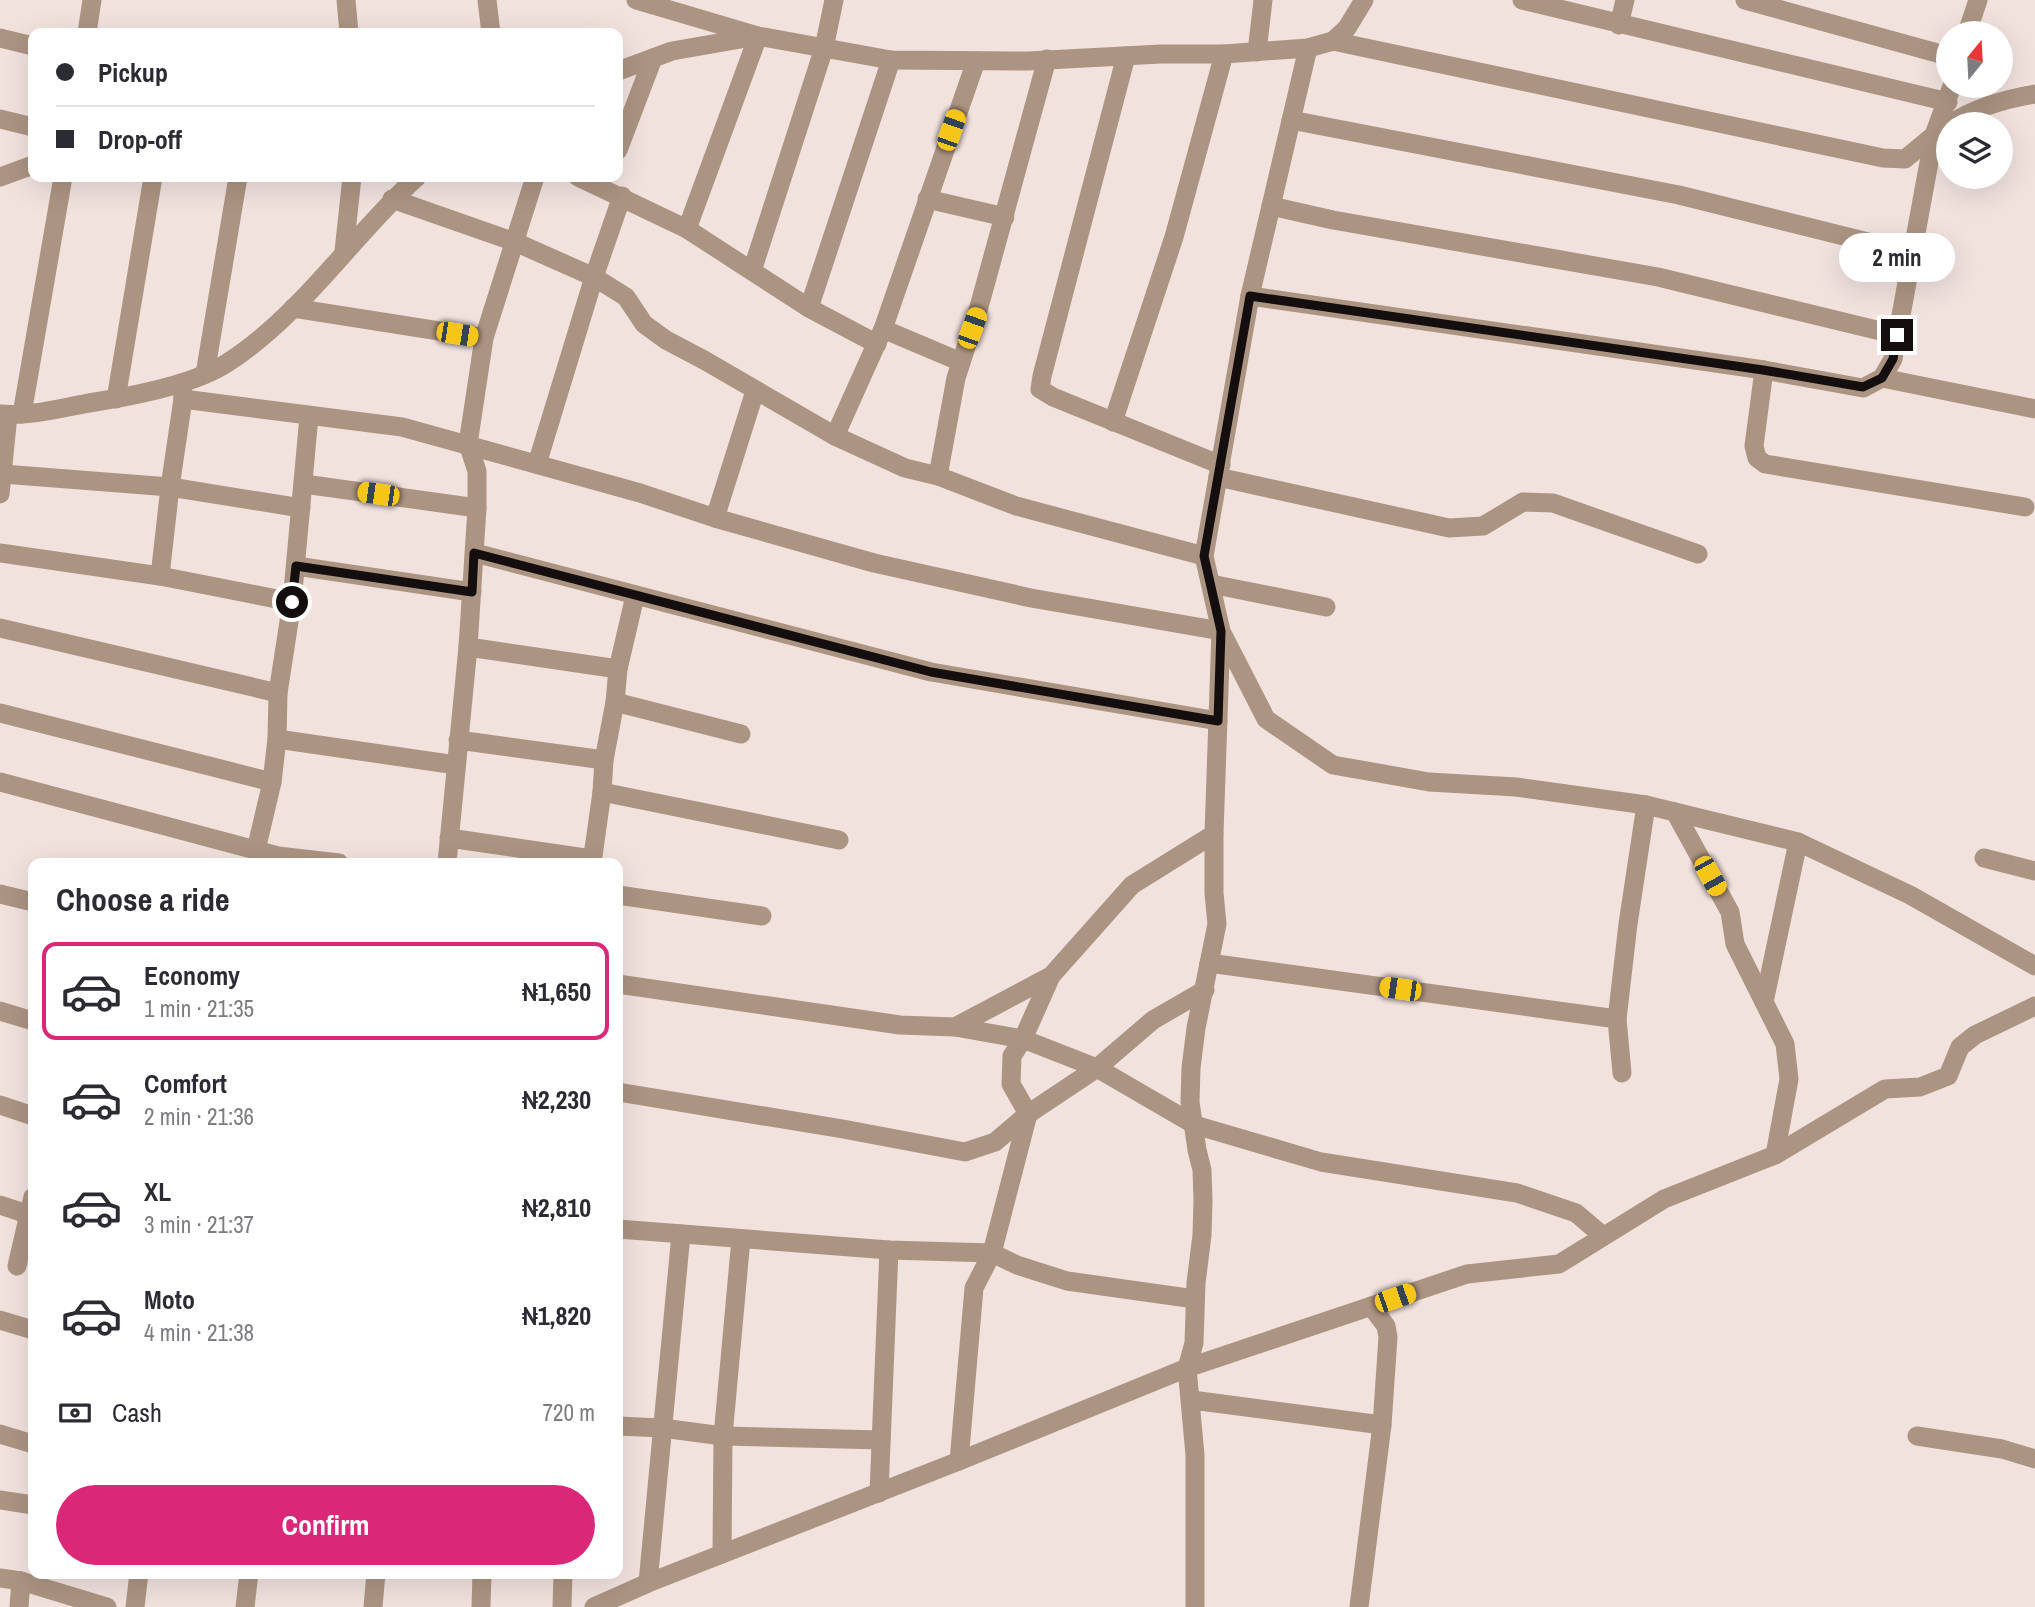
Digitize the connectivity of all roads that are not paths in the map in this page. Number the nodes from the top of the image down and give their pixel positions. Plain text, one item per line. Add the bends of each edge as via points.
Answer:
1 (92, 0) edge
2 (346, 0) edge
3 (487, 0) edge
4 (636, 0) edge
5 (834, 0) edge
6 (1263, 0) edge
7 (1364, 0) edge
8 (1522, 0) edge
9 (1625, 0) edge
10 (1745, 0) edge
11 (1978, 0) edge
12 (1971, 21) edge
13 (1619, 24) junction
14 (87, 28) edge
15 (349, 28) edge
16 (490, 28) edge
17 (758, 36) junction
18 (0, 38) edge
19 (1333, 41) junction
20 (28, 45) edge
21 (824, 48) junction
22 (1308, 48) junction
23 (1258, 52) junction
24 (1936, 53) edge
25 (1224, 54) junction
26 (1126, 56) junction
27 (653, 58) junction
28 (1047, 59) junction
29 (891, 60) junction
30 (976, 61) junction
31 (623, 69) edge
32 (1936, 91) edge
33 (2035, 94) edge
34 (1969, 112) edge
35 (0, 119) edge
36 (1291, 120) junction
37 (28, 126) edge
38 (1936, 134) edge
39 (623, 137) edge
40 (1936, 159) edge
41 (28, 167) edge
42 (0, 177) edge
43 (61, 182) edge
44 (152, 182) edge
45 (237, 182) edge
46 (351, 182) edge
47 (412, 182) edge
48 (533, 182) edge
49 (605, 183) edge
50 (622, 196) junction
51 (927, 199) junction
52 (392, 200) junction
53 (1271, 206) junction
54 (1004, 217) junction
55 (687, 229) junction
56 (515, 242) junction
57 (344, 251) junction
58 (1912, 253) junction
59 (752, 271) junction
60 (594, 277) junction
61 (1250, 296) junction
62 (293, 308) junction
63 (809, 308) junction
64 (1897, 335) junction
65 (880, 336) junction
66 (484, 338) junction
67 (961, 362) junction
68 (1763, 370) junction
69 (205, 374) junction
70 (1882, 378) junction
71 (182, 390) junction
72 (755, 391) junction
73 (116, 399) junction
74 (2035, 409) edge
75 (10, 414) edge
76 (309, 416) junction
77 (1113, 422) junction
78 (835, 436) junction
79 (468, 444) junction
80 (537, 464) junction
81 (1219, 471) junction
82 (3, 474) junction
83 (938, 476) junction
84 (304, 484) junction
85 (170, 487) junction
86 (0, 494) edge
87 (301, 508) junction
88 (477, 508) junction
89 (2025, 508) dead end
90 (715, 518) junction
91 (0, 552) edge
92 (474, 553) junction
93 (1698, 554) dead end
94 (1204, 556) junction
95 (296, 566) junction
96 (160, 576) junction
97 (1211, 584) junction
98 (472, 592) junction
99 (635, 596) junction
100 (292, 602) junction
101 (1326, 607) dead end
102 (0, 628) edge
103 (1221, 631) junction
104 (468, 647) junction
105 (618, 669) junction
106 (278, 693) junction
107 (615, 702) junction
108 (0, 713) edge
109 (1218, 721) junction
110 (741, 734) dead end
111 (277, 739) junction
112 (458, 740) junction
113 (604, 760) junction
114 (456, 765) junction
115 (0, 782) edge
116 (272, 782) junction
117 (602, 792) junction
118 (1646, 806) junction
119 (1675, 812) junction
120 (1214, 834) junction
121 (449, 838) junction
122 (839, 841) dead end
123 (1798, 842) junction
124 (256, 850) junction
125 (273, 858) edge
126 (447, 858) edge
127 (573, 858) edge
128 (592, 858) edge
129 (1984, 858) dead end
130 (2035, 871) edge
131 (0, 894) edge
132 (623, 896) edge
133 (28, 901) edge
134 (762, 916) dead end
135 (1209, 962) junction
136 (2035, 966) edge
137 (1051, 976) junction
138 (623, 985) edge
139 (1205, 990) junction
140 (1764, 1002) junction
141 (2035, 1006) edge
142 (0, 1011) edge
143 (28, 1019) edge
144 (1617, 1019) junction
145 (955, 1027) junction
146 (1023, 1038) junction
147 (1097, 1068) junction
148 (1622, 1073) dead end
149 (623, 1093) edge
150 (0, 1105) edge
151 (28, 1114) edge
152 (1028, 1114) junction
153 (1195, 1125) junction
154 (1775, 1155) junction
155 (0, 1205) edge
156 (28, 1206) edge
157 (28, 1222) edge
158 (623, 1229) edge
159 (681, 1234) junction
160 (1603, 1236) junction
161 (741, 1239) junction
162 (889, 1250) junction
163 (992, 1253) junction
164 (17, 1266) dead end
165 (1195, 1299) junction
166 (1371, 1306) junction
167 (0, 1320) edge
168 (28, 1328) edge
169 (1187, 1368) junction
170 (1192, 1400) junction
171 (1382, 1425) junction
172 (623, 1426) edge
173 (662, 1428) junction
174 (0, 1434) edge
175 (723, 1436) junction
176 (1917, 1436) dead end
177 (881, 1440) junction
178 (28, 1442) edge
179 (2035, 1459) edge
180 (959, 1461) junction
181 (879, 1493) junction
182 (0, 1500) edge
183 (28, 1504) edge
184 (722, 1554) junction
185 (0, 1578) edge
186 (138, 1579) edge
187 (248, 1579) edge
188 (375, 1579) edge
189 (482, 1579) edge
190 (563, 1579) edge
191 (21, 1581) junction
192 (648, 1583) junction
193 (19, 1607) edge
194 (107, 1607) edge
195 (135, 1607) edge
196 (244, 1607) edge
197 (373, 1607) edge
198 (481, 1607) edge
199 (562, 1607) edge
200 (594, 1607) edge
201 (1195, 1607) edge
202 (1359, 1607) edge

1 - 14 street
2 - 15 street
3 - 16 street
4 - 17 street
5 - 21 street
6 - 23 street
7 - 19 street
8 - 13 street
9 - 13 street
10 - 24 street
11 - 12 street
13 - 32 street
17 - 21 street
17 - 27 street
17 - 55 street
18 - 20 street
19 - 22 street
19 - 38 street via 1883,158 1905,159
21 - 29 street
21 - 59 street
22 - 23 street
22 - 36 street
23 - 25 street
25 - 26 street
25 - 77 street via 1174,237
26 - 28 street
26 - 77 street via 1040,389
27 - 31 street
27 - 39 street
28 - 30 street
28 - 54 street
29 - 30 street
29 - 63 street
30 - 51 street
33 - 34 street
35 - 37 street
36 - 53 street
36 - 58 street via 1679,195
40 - 58 street
41 - 42 street
43 - 75 street
44 - 73 street
45 - 69 street
46 - 57 street
47 - 52 street
48 - 56 street
49 - 50 street
50 - 55 street
50 - 60 street
51 - 54 street
51 - 65 street
52 - 56 street
52 - 57 street
53 - 61 street
53 - 64 street via 1647,275
54 - 67 street
55 - 59 street
56 - 60 street
56 - 66 street
57 - 62 street
58 - 64 street
59 - 63 street
60 - 72 street via 626,297 644,324 666,340
60 - 80 street
61 - 68 street
61 - 81 street
62 - 66 street
62 - 69 street via 227,363
63 - 65 street
64 - 70 street via 1893,359
65 - 67 street
65 - 78 street
66 - 79 street
67 - 83 street
68 - 70 street via 1863,387
68 - 89 street via 1754,446 1757,458 1765,464
69 - 71 street
70 - 74 street
71 - 73 street
71 - 76 street
71 - 85 street
72 - 78 street
72 - 90 street
73 - 75 street
75 - 82 street
76 - 79 street via 402,427
76 - 84 street
77 - 81 street
78 - 83 street via 905,468
79 - 80 street
79 - 88 street via 477,471
80 - 90 street
81 - 93 street via 1449,528 1483,526 1523,502 1553,503
81 - 94 street
82 - 85 street
82 - 86 street
83 - 94 street via 1016,506
84 - 87 street
84 - 88 street
85 - 87 street
85 - 96 street
87 - 95 street
88 - 92 street
90 - 103 street via 874,563 1031,598
91 - 96 street
92 - 98 street
92 - 99 street
94 - 97 street
95 - 98 street
95 - 100 street
96 - 100 street
97 - 101 street
97 - 103 street
98 - 104 street
99 - 105 street
99 - 109 street via 931,672
100 - 106 street
102 - 106 street
103 - 109 street
103 - 118 street via 1266,719 1333,765 1429,782 1516,787
104 - 105 street
104 - 112 street
105 - 107 street
106 - 111 street
107 - 110 street
107 - 113 street
108 - 116 street
109 - 120 street
111 - 114 street
111 - 116 street
112 - 113 street
112 - 114 street
113 - 117 street
114 - 121 street
115 - 124 street
116 - 124 street
117 - 122 street
117 - 128 street
118 - 119 street
118 - 144 street
119 - 123 street
119 - 140 street via 1730,912 1735,944
120 - 135 street via 1217,924
120 - 137 street via 1132,885
121 - 126 street
121 - 127 street
123 - 136 street via 1910,895
123 - 140 street
124 - 125 street
129 - 130 street
131 - 133 street
132 - 134 street
135 - 139 street
135 - 144 street
137 - 145 street
137 - 146 street
138 - 145 street via 900,1025
139 - 147 street via 1153,1020
139 - 153 street via 1191,1068
140 - 154 street via 1785,1044 1789,1079
141 - 154 street via 1975,1035 1960,1048 1948,1076 1920,1087 1885,1089
142 - 143 street
144 - 148 street
145 - 146 street
146 - 147 street
146 - 152 street via 1012,1056 1011,1084
147 - 152 street
147 - 153 street
149 - 152 street via 965,1152 995,1142
150 - 151 street
152 - 163 street
153 - 160 street via 1321,1162 1517,1193 1576,1213
153 - 165 street via 1203,1200
154 - 160 street via 1664,1199
155 - 156 street
157 - 164 street
158 - 159 street
159 - 161 street
159 - 173 street
160 - 166 street via 1559,1264 1467,1274
161 - 162 street
161 - 175 street
162 - 163 street
162 - 177 street
163 - 165 street via 1067,1282
163 - 180 street via 974,1288
165 - 169 street via 1194,1343
166 - 169 street
166 - 171 street via 1386,1326 1388,1337
167 - 168 street
169 - 170 street
169 - 180 street
170 - 171 street
170 - 201 street
171 - 202 street
172 - 173 street
173 - 175 street
173 - 192 street
174 - 178 street
175 - 177 street
175 - 184 street
176 - 179 street via 2002,1449
177 - 181 street
180 - 181 street
181 - 184 street
182 - 183 street
184 - 192 street
185 - 191 street
186 - 195 street
187 - 196 street
188 - 197 street
189 - 198 street
190 - 199 street
191 - 193 street
191 - 194 street
192 - 200 street

